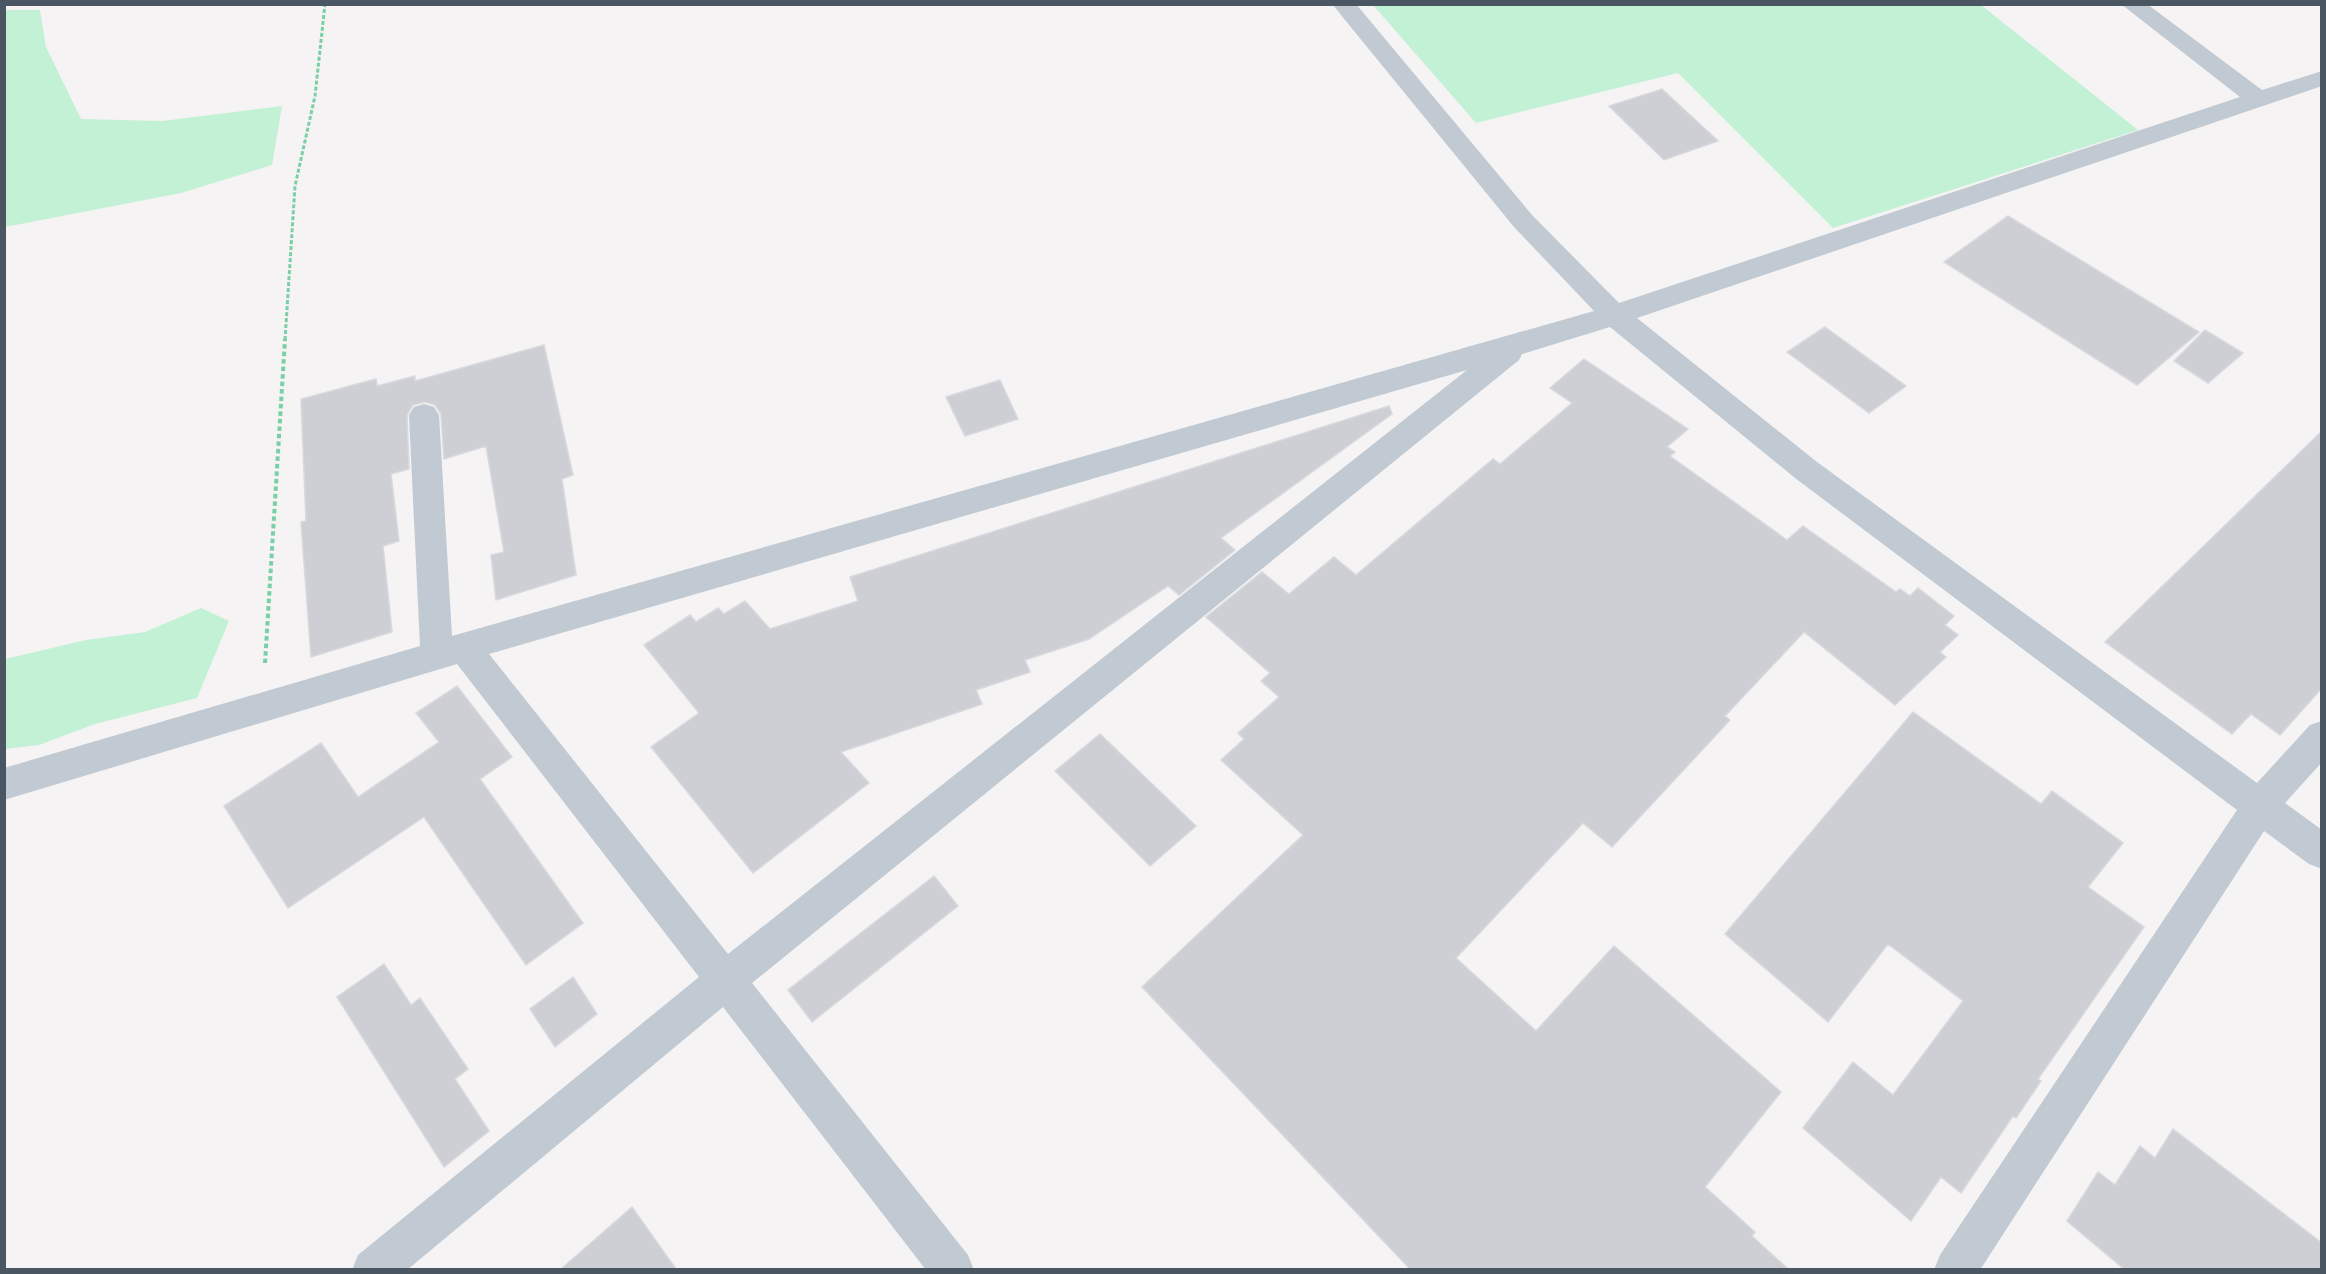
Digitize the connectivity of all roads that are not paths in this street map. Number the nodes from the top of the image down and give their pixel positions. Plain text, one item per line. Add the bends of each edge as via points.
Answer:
1 (1343, 4) edge
2 (2132, 4) edge
3 (2322, 78) edge
4 (2259, 99) junction
5 (1614, 315) junction
6 (1519, 345) junction
7 (424, 415) dead end
8 (451, 651) junction
9 (2322, 736) edge
10 (4, 784) edge
11 (2260, 806) junction
12 (2322, 852) edge
13 (727, 979) junction
14 (373, 1269) edge
15 (953, 1269) edge
16 (1955, 1269) edge

1 - 5 street via 1523,221
2 - 4 street
3 - 4 street
4 - 5 street
5 - 6 street
5 - 11 street via 1806,470
6 - 8 street
6 - 13 street
7 - 8 street
8 - 10 street
8 - 13 street
9 - 11 street
11 - 12 street
11 - 16 street
13 - 14 street
13 - 15 street

